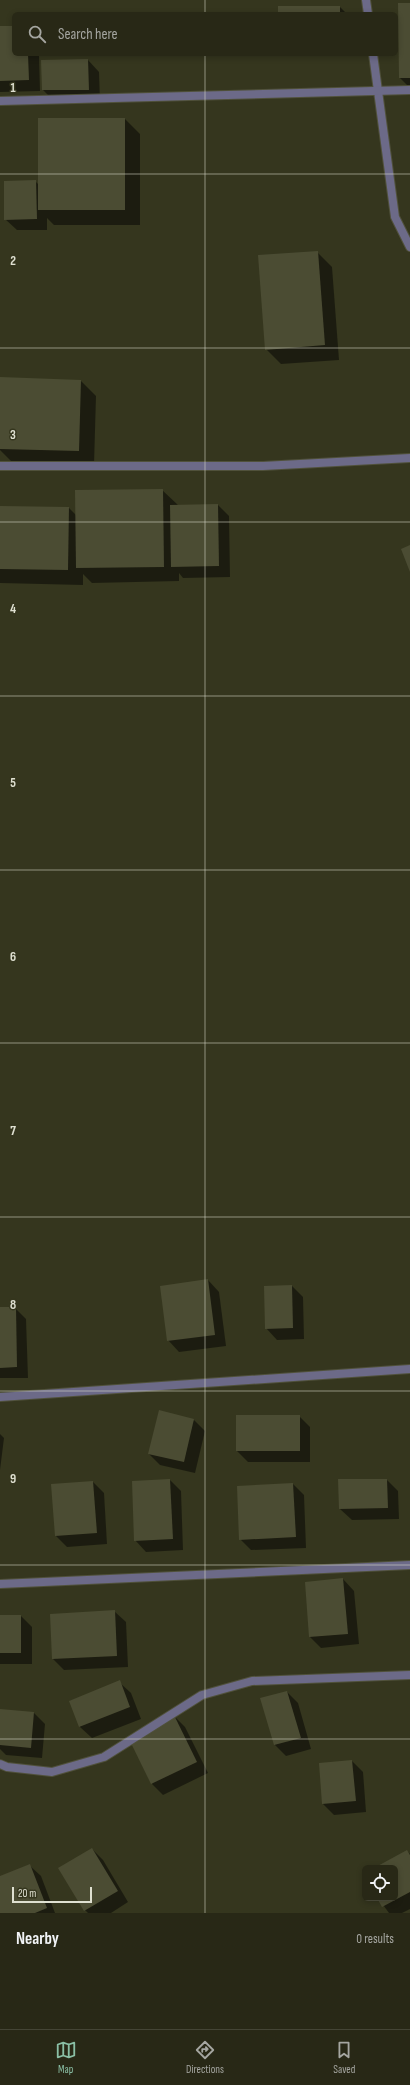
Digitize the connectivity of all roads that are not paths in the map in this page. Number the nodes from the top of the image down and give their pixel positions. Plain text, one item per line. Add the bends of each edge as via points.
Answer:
1 (366, 0) edge
2 (368, 12) edge
3 (373, 56) edge
4 (378, 90) junction
5 (410, 90) edge
6 (0, 101) edge
7 (410, 248) edge
8 (410, 458) edge
9 (0, 466) edge
10 (410, 1369) edge
11 (0, 1397) edge
12 (410, 1565) edge
13 (0, 1584) edge
14 (410, 1675) edge
15 (0, 1764) edge

1 - 2 street
3 - 4 street
4 - 5 street
4 - 6 street
4 - 7 street via 395,217
8 - 9 street via 264,466
10 - 11 street
12 - 13 street
14 - 15 street via 252,1681 202,1694 104,1757 52,1772

